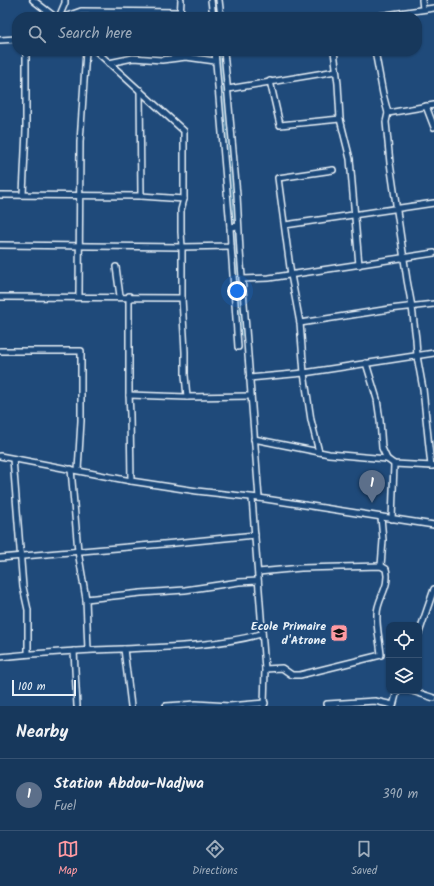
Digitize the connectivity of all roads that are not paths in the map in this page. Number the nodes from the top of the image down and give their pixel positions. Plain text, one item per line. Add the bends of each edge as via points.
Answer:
1 (34, 0) edge
2 (65, 0) edge
3 (181, 0) edge
4 (211, 0) edge
5 (219, 0) edge
6 (422, 0) edge
7 (434, 8) edge
8 (423, 9) junction
9 (49, 12) edge
10 (61, 12) edge
11 (78, 12) edge
12 (106, 12) edge
13 (180, 12) edge
14 (212, 12) edge
15 (220, 12) edge
16 (404, 12) edge
17 (12, 39) edge
18 (0, 40) edge
19 (26, 56) edge
20 (86, 56) edge
21 (101, 56) edge
22 (215, 56) edge
23 (225, 56) edge
24 (335, 56) edge
25 (376, 56) edge
26 (186, 57) joint
27 (215, 61) junction
28 (108, 63) junction
29 (336, 70) junction
30 (270, 81) junction
31 (228, 89) junction
32 (140, 90) junction
33 (434, 105) edge
34 (426, 106) junction
35 (388, 113) junction
36 (340, 119) junction
37 (434, 127) edge
38 (333, 170) dead end
39 (0, 194) edge
40 (23, 194) junction
41 (79, 195) junction
42 (141, 196) junction
43 (184, 199) junction
44 (434, 204) edge
45 (396, 209) junction
46 (354, 215) junction
47 (285, 225) junction
48 (238, 226) junction
49 (230, 227) junction
50 (0, 245) edge
51 (79, 245) junction
52 (231, 246) junction
53 (182, 247) junction
54 (434, 253) edge
55 (404, 258) junction
56 (359, 264) junction
57 (116, 267) dead end
58 (291, 275) junction
59 (242, 279) junction
60 (79, 296) junction
61 (120, 296) junction
62 (129, 296) junction
63 (0, 297) edge
64 (182, 298) junction
65 (434, 304) edge
66 (412, 307) junction
67 (300, 323) junction
68 (238, 347) dead end
69 (0, 351) edge
70 (434, 353) edge
71 (417, 356) junction
72 (366, 363) junction
73 (304, 373) junction
74 (249, 378) junction
75 (129, 395) junction
76 (250, 396) junction
77 (187, 397) junction
78 (254, 439) junction
79 (319, 452) junction
80 (0, 456) edge
81 (13, 459) junction
82 (387, 459) junction
83 (394, 464) junction
84 (433, 466) edge
85 (71, 469) junction
86 (78, 470) junction
87 (131, 481) junction
88 (252, 498) junction
89 (259, 498) junction
90 (381, 517) junction
91 (392, 519) junction
92 (434, 525) edge
93 (255, 535) junction
94 (78, 551) junction
95 (20, 556) junction
96 (0, 558) edge
97 (381, 566) junction
98 (258, 572) junction
99 (258, 581) junction
100 (434, 588) edge
101 (86, 600) junction
102 (422, 624) edge
103 (261, 634) junction
104 (124, 649) junction
105 (88, 650) junction
106 (74, 651) junction
107 (28, 654) junction
108 (0, 657) edge
109 (265, 669) junction
110 (396, 694) edge
111 (421, 694) edge
112 (434, 698) edge
113 (264, 704) edge
114 (327, 704) dead end
115 (77, 706) edge
116 (131, 706) edge
117 (166, 706) edge
118 (393, 706) edge

1 - 9 street
2 - 10 street
3 - 13 street
4 - 14 street
5 - 15 street
6 - 8 street
7 - 8 street
8 - 16 street
11 - 12 street
17 - 18 street
19 - 40 street
20 - 41 street
21 - 28 street
22 - 27 street
23 - 31 street
24 - 29 street
25 - 35 street
26 - 27 street
26 - 28 street via 162,60 133,58
27 - 49 street
28 - 32 street
29 - 30 street
29 - 36 street
30 - 31 street
30 - 36 street via 280,125
31 - 48 street
32 - 42 street
32 - 43 street via 184,131
33 - 34 street
34 - 35 street
34 - 37 street
35 - 45 street via 386,122
36 - 46 street via 350,159
38 - 47 street via 278,178
39 - 40 street
40 - 41 street
41 - 42 street
41 - 51 street
42 - 43 street
43 - 53 street
44 - 45 street
45 - 46 street
45 - 55 street
46 - 47 street
46 - 56 street
47 - 58 street
48 - 49 street
48 - 59 street
49 - 52 street
50 - 51 street
51 - 53 street
51 - 60 street
52 - 53 street
52 - 68 street
53 - 64 street
54 - 55 street
55 - 56 street
55 - 66 street
56 - 58 street
57 - 61 street
58 - 59 street
58 - 67 street
59 - 74 street
60 - 61 street
60 - 63 street
61 - 62 street
62 - 64 street
62 - 75 street
64 - 77 street
65 - 66 street
66 - 67 street
66 - 71 street
67 - 73 street
69 - 86 street via 82,351
70 - 71 street
71 - 72 street
71 - 84 street
72 - 73 street
72 - 82 street via 377,399 382,448
73 - 74 street
73 - 79 street
74 - 76 street
75 - 77 street
75 - 87 street
76 - 77 street
76 - 78 street
78 - 79 street
78 - 89 street
79 - 82 street
80 - 81 street
81 - 85 street
81 - 95 street
82 - 83 street
83 - 84 street
83 - 91 street
85 - 86 street
85 - 94 street
86 - 87 street
87 - 88 street
88 - 89 street
88 - 93 street
89 - 90 street
90 - 91 street
90 - 97 street
91 - 92 street
93 - 94 street
93 - 98 street
94 - 95 street
94 - 101 street
95 - 96 street
95 - 107 street via 28,610
97 - 98 street
97 - 109 street via 386,569 388,575 376,615 381,655 300,675 292,675 282,668
98 - 99 street
99 - 101 street
99 - 103 street
100 - 102 street
101 - 105 street
103 - 104 street via 166,648
103 - 109 street
104 - 105 street
104 - 116 street
105 - 106 street
106 - 107 street
106 - 115 street
107 - 108 street
109 - 113 street
110 - 118 street
111 - 112 street
113 - 117 street
114 - 118 street via 375,701

